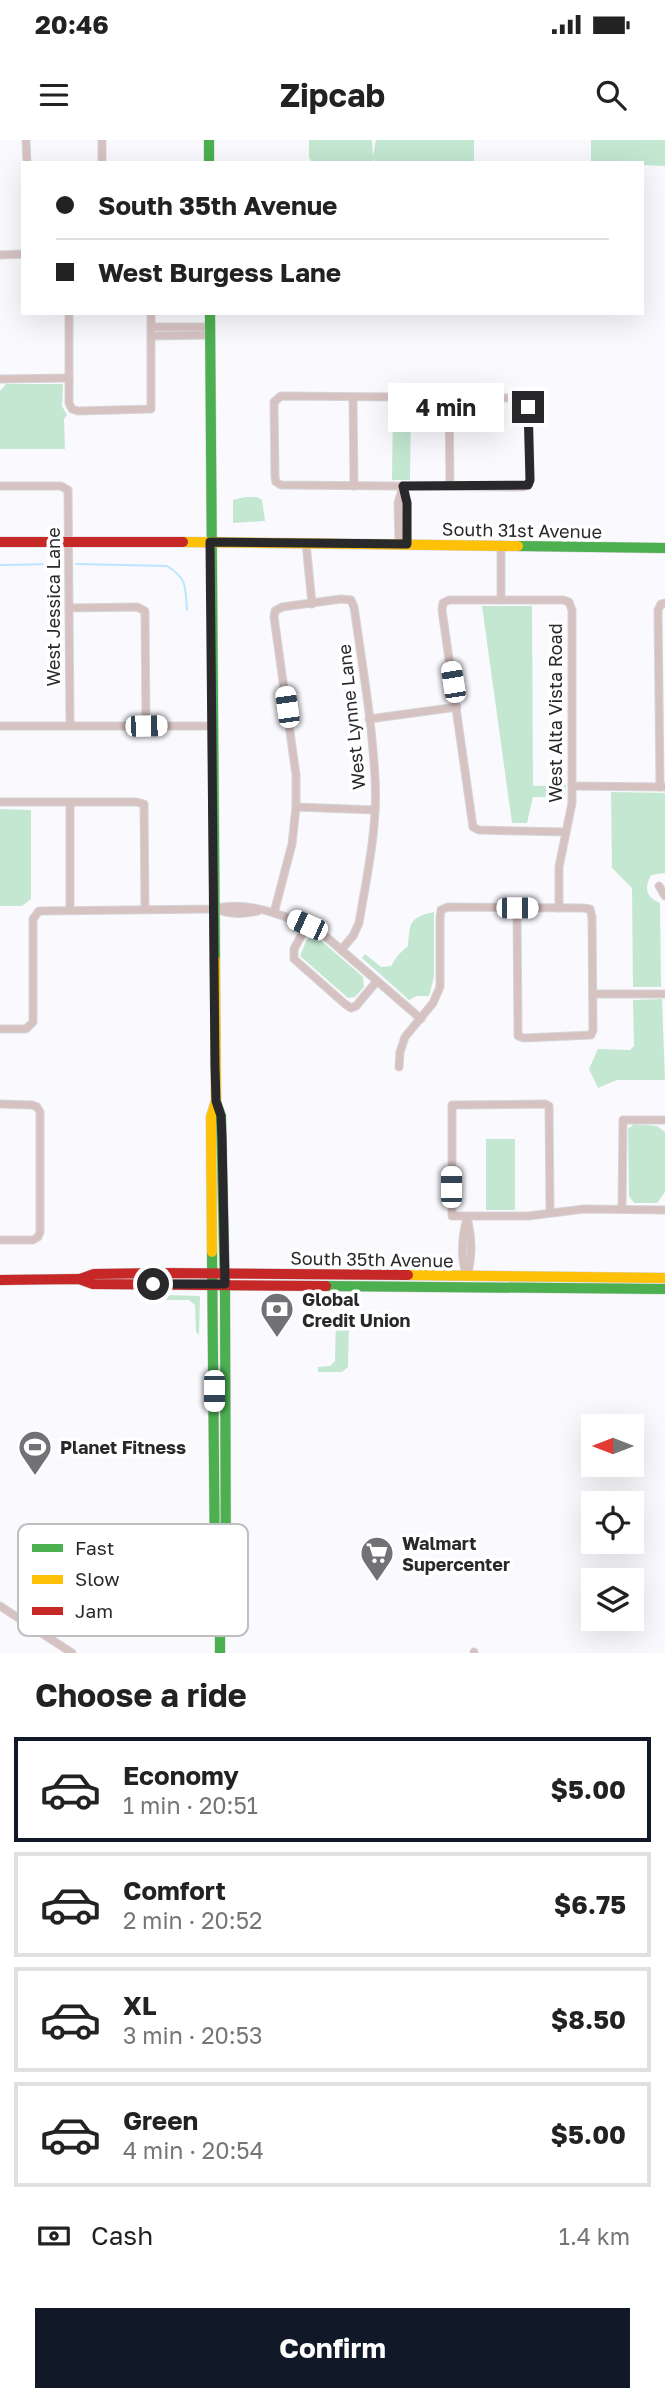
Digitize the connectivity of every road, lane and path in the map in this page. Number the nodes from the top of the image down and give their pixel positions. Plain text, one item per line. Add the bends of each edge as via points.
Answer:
1 (26, 140) edge
2 (102, 140) edge
3 (209, 140) edge
4 (27, 161) edge
5 (102, 161) edge
6 (209, 161) edge
7 (21, 254) edge
8 (0, 255) edge
9 (69, 315) edge
10 (151, 315) edge
11 (210, 315) edge
12 (151, 327) junction
13 (210, 331) junction
14 (151, 337) junction
15 (69, 378) junction
16 (0, 379) edge
17 (353, 397) junction
18 (449, 398) junction
19 (0, 486) edge
20 (354, 486) junction
21 (403, 486) junction
22 (450, 486) junction
23 (0, 542) edge
24 (68, 542) junction
25 (210, 542) junction
26 (306, 542) junction
27 (403, 544) junction
28 (501, 544) junction
29 (665, 548) edge
30 (500, 600) junction
31 (312, 604) junction
32 (663, 604) edge
33 (69, 608) junction
34 (457, 707) junction
35 (369, 719) junction
36 (0, 726) edge
37 (70, 726) junction
38 (146, 726) junction
39 (212, 726) junction
40 (572, 786) junction
41 (663, 787) edge
42 (0, 802) edge
43 (70, 802) junction
44 (296, 807) junction
45 (375, 810) junction
46 (566, 832) junction
47 (659, 886) dead end
48 (665, 896) edge
49 (517, 908) junction
50 (559, 908) junction
51 (145, 909) junction
52 (214, 909) junction
53 (70, 910) junction
54 (274, 913) junction
55 (307, 925) junction
56 (341, 950) junction
57 (377, 981) junction
58 (593, 994) junction
59 (665, 994) edge
60 (421, 1019) junction
61 (0, 1029) edge
62 (398, 1067) dead end
63 (0, 1104) edge
64 (665, 1119) edge
65 (622, 1209) junction
66 (665, 1210) edge
67 (550, 1213) junction
68 (467, 1217) junction
69 (0, 1240) edge
70 (467, 1276) junction
71 (665, 1278) edge
72 (219, 1279) junction
73 (0, 1280) edge
74 (401, 1280) junction
75 (665, 1289) edge
76 (224, 1524) edge
77 (0, 1606) edge
78 (18, 1618) edge
79 (47, 1636) edge
80 (59, 1644) junction
81 (54, 1653) edge
82 (72, 1653) edge

1 - 4 street
2 - 5 street
3 - 6 main road
7 - 8 street
9 - 15 street
10 - 12 street
11 - 13 main road
12 - 13 street
12 - 14 street
13 - 14 street
13 - 25 main road
14 - 15 street via 151,409 72,409
15 - 16 street
17 - 18 street
17 - 20 street
17 - 20 street via 277,398 274,402 276,482
18 - 22 street
18 - 22 street via 527,401 530,480 528,485
19 - 24 street, West Jessica Lane via 66,488
20 - 21 street
21 - 22 street
21 - 27 street via 398,503 403,513
23 - 24 main road, South 31st Avenue
24 - 25 main road, South 31st Avenue
24 - 33 street, West Jessica Lane
25 - 26 main road, South 31st Avenue
25 - 39 main road
26 - 27 main road, South 31st Avenue
26 - 31 street
27 - 28 main road, South 31st Avenue
28 - 29 main road, South 31st Avenue
28 - 30 street
30 - 34 street via 443,603
30 - 40 street, West Alta Vista Road via 569,602
31 - 35 street, West Lynne Lane via 351,600
31 - 44 street via 282,607 274,617 296,775
32 - 41 street via 658,610
33 - 37 street, West Jessica Lane
33 - 38 street via 142,609 146,615
34 - 35 street
34 - 46 street via 473,827
35 - 45 street, West Lynne Lane
36 - 37 street
37 - 38 street
38 - 39 street
39 - 52 main road
40 - 41 street
40 - 46 street, West Alta Vista Road
42 - 43 street
43 - 51 street via 144,804
43 - 53 street
44 - 45 street
44 - 54 street via 292,844
45 - 56 street, West Lynne Lane via 359,923
46 - 50 street, West Alta Vista Road via 559,867
47 - 48 street
49 - 50 street
49 - 58 street via 518,1036 591,1035
49 - 60 street via 441,909 439,987
50 - 58 street via 590,909
51 - 52 street
51 - 53 street
52 - 54 street
52 - 72 main road via 216,1101 211,1117
53 - 61 street via 36,913 34,1018 26,1029
54 - 55 street
55 - 56 street
55 - 57 street via 292,956 351,1008
56 - 57 street
57 - 60 street
58 - 59 street
60 - 62 street via 405,1037
63 - 69 street via 37,1107 40,1112 40,1232 33,1240
64 - 65 street via 624,1120 622,1124
65 - 66 street
65 - 67 street
67 - 68 street
67 - 68 street via 549,1106 452,1105 452,1216
68 - 70 street via 463,1233
70 - 71 main road, South 35th Avenue
70 - 74 main road, South 35th Avenue
72 - 73 main road, South 35th Avenue via 93,1284 79,1279
72 - 74 main road, South 35th Avenue
72 - 76 main road
74 - 75 main road, South 35th Avenue
77 - 78 street
79 - 80 street
80 - 81 street
80 - 82 street

